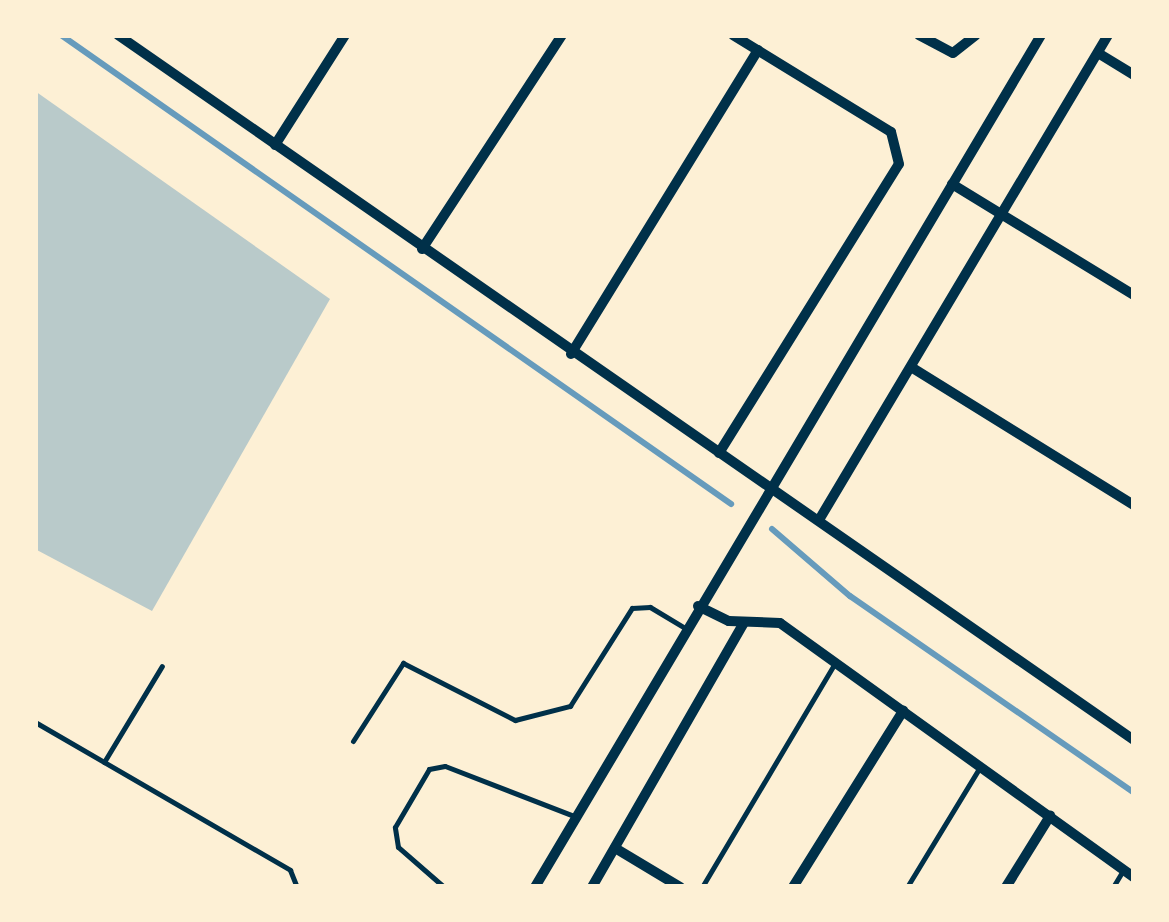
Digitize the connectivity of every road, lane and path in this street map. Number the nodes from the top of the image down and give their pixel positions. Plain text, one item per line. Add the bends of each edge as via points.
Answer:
1 (118, 35) edge
2 (345, 35) edge
3 (562, 35) edge
4 (733, 35) edge
5 (919, 35) edge
6 (976, 35) edge
7 (1042, 35) edge
8 (1108, 35) edge
9 (132, 39) edge
10 (758, 50) junction
11 (1098, 53) junction
12 (1134, 75) edge
13 (275, 145) junction
14 (952, 184) junction
15 (1002, 214) junction
16 (422, 249) junction
17 (1134, 295) edge
18 (571, 354) junction
19 (910, 367) junction
20 (718, 453) junction
21 (770, 488) junction
22 (1134, 505) edge
23 (818, 520) junction
24 (698, 606) junction
25 (744, 623) junction
26 (685, 628) junction
27 (836, 663) junction
28 (162, 666) dead end
29 (903, 712) junction
30 (35, 722) edge
31 (1134, 740) edge
32 (352, 741) dead end
33 (104, 762) junction
34 (980, 766) junction
35 (1050, 816) junction
36 (577, 817) junction
37 (615, 848) junction
38 (1129, 873) edge
39 (298, 887) edge
40 (444, 887) edge
41 (535, 887) edge
42 (592, 887) edge
43 (680, 887) edge
44 (702, 887) edge
45 (793, 887) edge
46 (907, 887) edge
47 (1006, 887) edge
48 (1112, 887) edge

1 - 9 street
2 - 13 street
3 - 16 street
4 - 10 street
5 - 6 street via 960,53
7 - 14 street
8 - 11 street
9 - 13 street
10 - 18 street
10 - 20 street via 891,132 900,164
11 - 12 street
11 - 15 street
13 - 16 street
14 - 15 street
14 - 21 street
15 - 17 street
15 - 19 street
16 - 18 street
18 - 20 street
19 - 22 street
19 - 23 street
20 - 21 street
21 - 23 street
21 - 24 street
23 - 31 street
24 - 25 street
24 - 26 street
25 - 27 street via 780,623
25 - 37 street
26 - 32 lane via 650,607 632,608 570,706 511,720 403,664
26 - 36 street
27 - 29 street
27 - 44 lane
28 - 33 lane
29 - 34 street
29 - 45 street
30 - 33 lane
33 - 39 lane via 290,870
34 - 35 street
34 - 46 lane
35 - 38 street
35 - 47 street
36 - 40 lane via 445,766 430,769 395,827 398,847
36 - 41 street
37 - 42 street
37 - 43 street
38 - 48 lane

